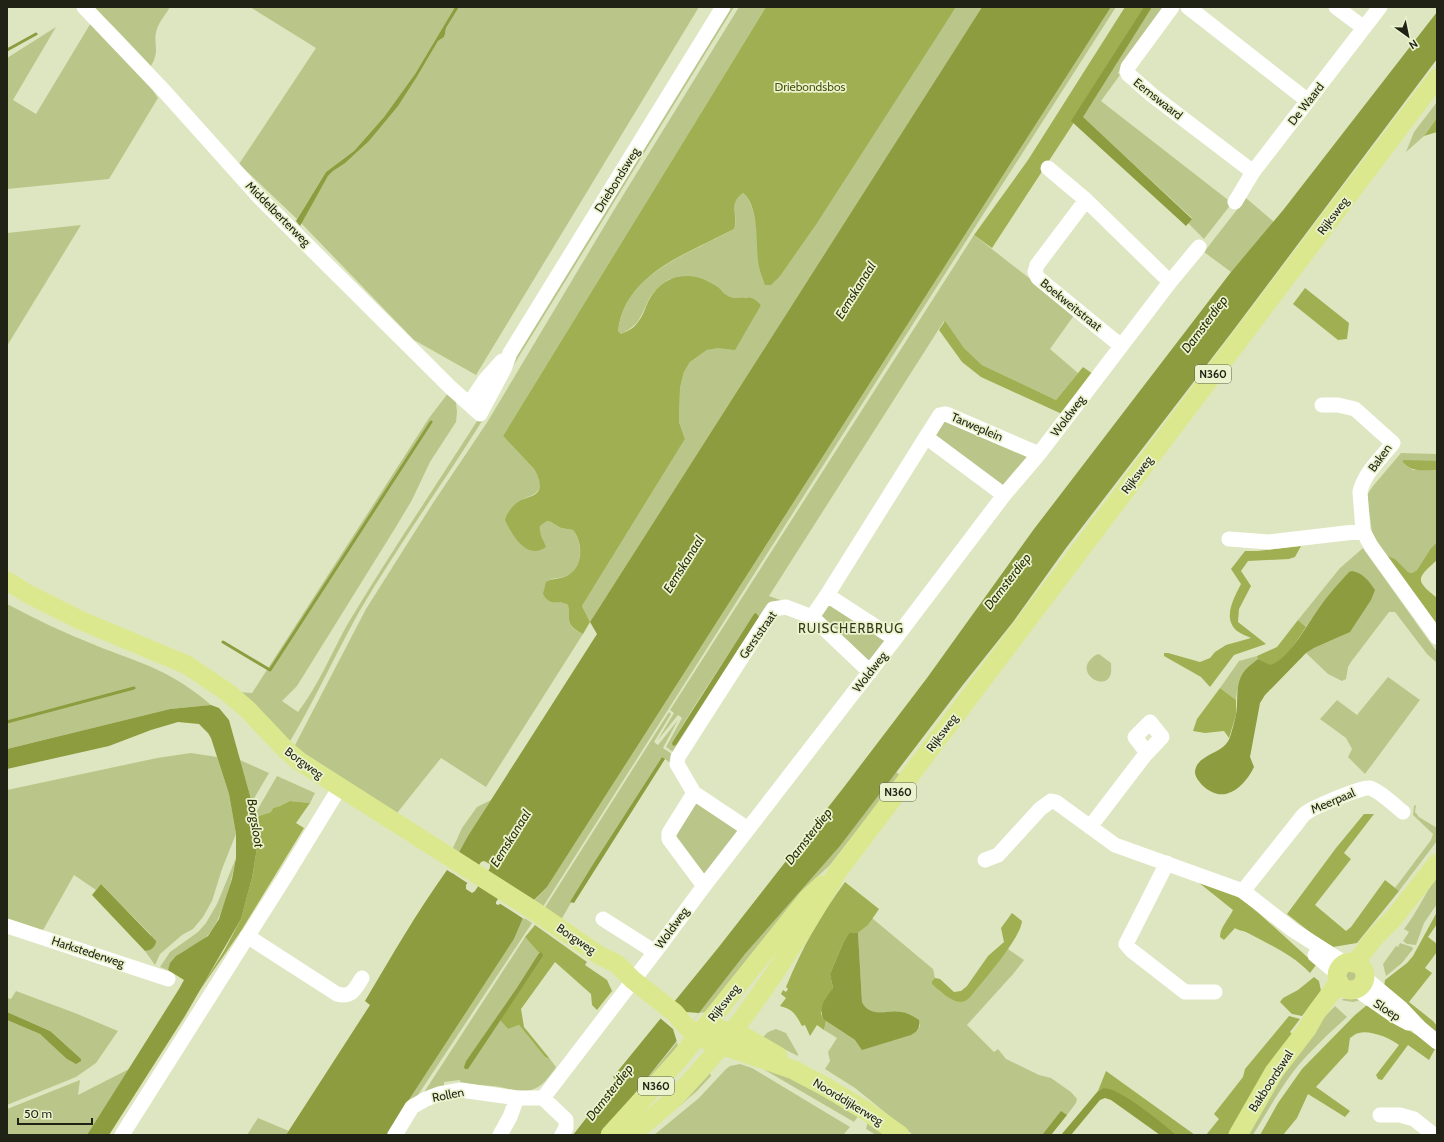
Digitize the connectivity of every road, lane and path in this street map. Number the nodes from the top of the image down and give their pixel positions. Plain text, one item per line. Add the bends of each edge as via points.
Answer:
1 (84, 7) edge
2 (723, 7) edge
3 (1172, 7) edge
4 (1188, 7) edge
5 (1336, 7) edge
6 (1380, 7) edge
7 (1364, 28) junction
8 (1437, 78) edge
9 (1308, 101) junction
10 (1048, 168) dead end
11 (1253, 172) junction
12 (1086, 200) junction
13 (1235, 202) dead end
14 (1200, 247) dead end
15 (1170, 282) junction
16 (1121, 346) junction
17 (1322, 405) dead end
18 (474, 409) joint
19 (926, 437) junction
20 (1039, 454) junction
21 (1004, 495) junction
22 (1363, 531) junction
23 (1229, 539) dead end
24 (7, 582) edge
25 (827, 595) junction
26 (812, 617) junction
27 (1437, 636) edge
28 (895, 640) junction
29 (870, 672) junction
30 (1147, 753) dead end
31 (340, 787) junction
32 (694, 793) junction
33 (1403, 812) dead end
34 (1090, 827) junction
35 (748, 829) junction
36 (985, 860) dead end
37 (1437, 862) edge
38 (1167, 863) junction
39 (838, 871) junction
40 (704, 886) junction
41 (1243, 891) junction
42 (603, 919) dead end
43 (7, 926) edge
44 (247, 936) junction
45 (655, 952) junction
46 (1351, 976) junction
47 (362, 978) dead end
48 (168, 979) dead end
49 (633, 980) junction
50 (1215, 992) dead end
51 (697, 1027) junction
52 (726, 1038) junction
53 (1437, 1042) edge
54 (517, 1098) junction
55 (543, 1098) junction
56 (1380, 1115) dead end
57 (122, 1135) edge
58 (395, 1135) edge
59 (500, 1135) edge
60 (562, 1135) edge
61 (610, 1135) edge
62 (631, 1135) edge
63 (900, 1135) edge
64 (1238, 1135) edge
65 (1434, 1135) edge

1 - 18 street, Middelberterweg via 260,198
2 - 18 street, Driebondsweg via 510,353 504,369
3 - 11 street, Eemswaard via 1128,67 1128,74
4 - 9 street
5 - 7 street
6 - 7 street, De Waard
7 - 9 street, De Waard
8 - 39 main road, Rijksweg / N360
9 - 11 street, De Waard
10 - 12 street
11 - 13 street, De Waard
12 - 15 street
12 - 16 street, Boekweitstraat via 1037,265 1035,272 1038,278
14 - 15 street, Woldweg
15 - 16 street, Woldweg
16 - 20 street, Woldweg
17 - 22 street, Baken via 1355,409 1393,443 1361,486
19 - 20 street, Tarweplein via 940,415 946,414
19 - 21 street
19 - 25 street
20 - 21 street, Woldweg
21 - 28 street, Woldweg
22 - 23 street via 1269,542
22 - 27 street, Baken via 1371,546
24 - 31 main road, Borgweg via 82,621 187,665 237,700 289,753
25 - 26 street
25 - 28 street
26 - 29 street
26 - 32 street, Gerststraat via 786,607 773,609 678,757 677,764
28 - 29 street, Woldweg
29 - 35 street, Woldweg
30 - 34 street
31 - 44 street
31 - 49 main road, Borgweg via 599,955 620,966
32 - 35 street
32 - 40 street via 669,833 669,839
33 - 41 street, Meerpaal via 1369,788 1314,808 1298,822
34 - 36 street via 1051,801 1040,809 998,855
34 - 38 street via 1115,845
35 - 40 street, Woldweg
37 - 46 main road, Bakboordswal via 1394,918 1366,965
38 - 41 street
38 - 50 street via 1126,944 1185,992
39 - 51 main road, Rijksweg / N360 via 808,898
39 - 52 main road, Rijksweg / N360 via 773,977
40 - 45 street, Woldweg
41 - 46 street
42 - 45 street
43 - 48 street, Harkstederweg
44 - 47 street via 337,994 344,996 352,992
44 - 57 street
45 - 49 street, Woldweg
46 - 53 street, Sloep via 1395,1016 1420,1028
46 - 64 main road, Bakboordswal via 1316,1013 1274,1072
49 - 51 main road, Borgweg
49 - 55 street, Woldweg
51 - 52 main road, Noorddijkerweg
51 - 61 main road, Rijksweg / N360 via 656,1086
52 - 62 main road, Rijksweg / N360 via 683,1090
52 - 63 main road, Noorddijkerweg via 826,1087
54 - 55 street
54 - 58 street, Rollen via 461,1090 438,1094 412,1107
54 - 59 street
55 - 60 street via 566,1120 566,1128
56 - 65 street via 1414,1119

